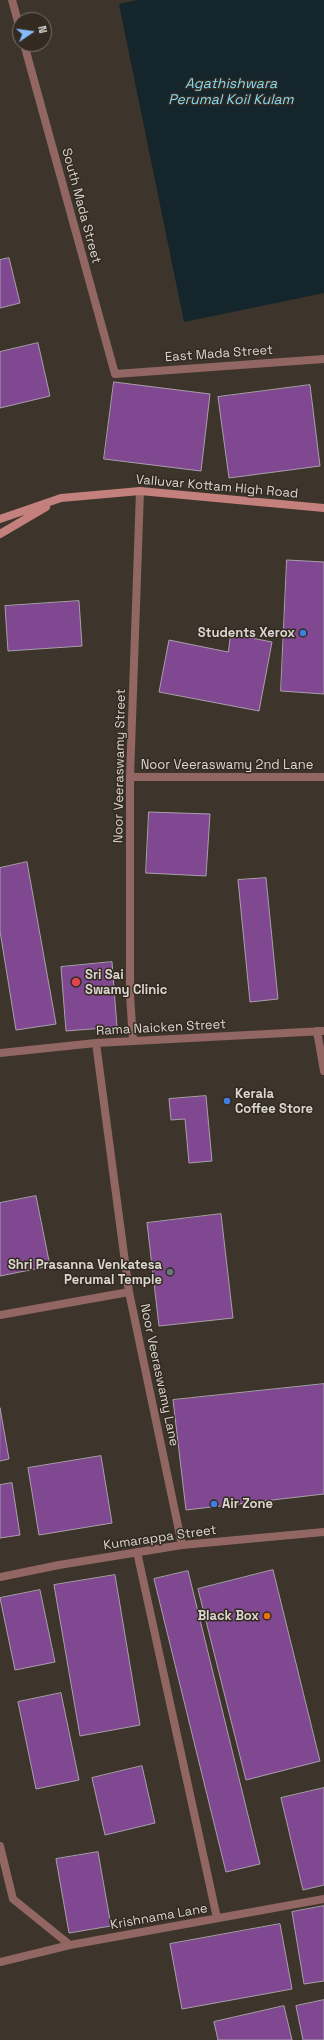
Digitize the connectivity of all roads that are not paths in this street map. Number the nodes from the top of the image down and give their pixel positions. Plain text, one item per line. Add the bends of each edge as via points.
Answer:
1 (12, 0) edge
2 (15, 12) edge
3 (26, 52) edge
4 (324, 359) edge
5 (115, 374) joint
6 (140, 491) junction
7 (61, 498) junction
8 (324, 508) edge
9 (0, 519) edge
10 (0, 534) edge
11 (130, 777) junction
12 (324, 778) edge
13 (321, 1031) edge
14 (133, 1041) junction
15 (96, 1043) junction
16 (0, 1053) edge
17 (324, 1072) edge
18 (129, 1292) junction
19 (0, 1315) edge
20 (324, 1532) edge
21 (182, 1546) junction
22 (138, 1552) junction
23 (0, 1577) edge
24 (0, 1846) edge
25 (324, 1898) edge
26 (217, 1918) junction
27 (70, 1945) junction
28 (0, 1962) edge

1 - 2 street
3 - 5 street, South Mada Street
4 - 5 street, East Mada Street
6 - 7 main road, Valluvar Kottam High Road
6 - 8 main road, Valluvar Kottam High Road
6 - 11 street, Noor Veeraswamy Street
7 - 9 main road, Valluvar Kottam High Road
7 - 10 main road, Valluvar Kottam High Road
11 - 12 street, Noor Veeraswamy 2nd Lane
11 - 14 street, Noor Veeraswamy Street via 130,995
13 - 14 street, Rama Naicken Street
13 - 17 street
14 - 15 street, Rama Naicken Street
15 - 16 street, Rama Naicken Street
15 - 18 street, Noor Veeraswamy Lane
18 - 19 street
18 - 21 street, Noor Veeraswamy Lane
20 - 21 street, Kumarappa Street
21 - 22 street, Kumarappa Street
22 - 23 street, Kumarappa Street
22 - 26 street
24 - 27 street via 13,1898
25 - 26 street, Krishnama Lane
26 - 27 street, Krishnama Lane
27 - 28 street, Krishnama Lane

